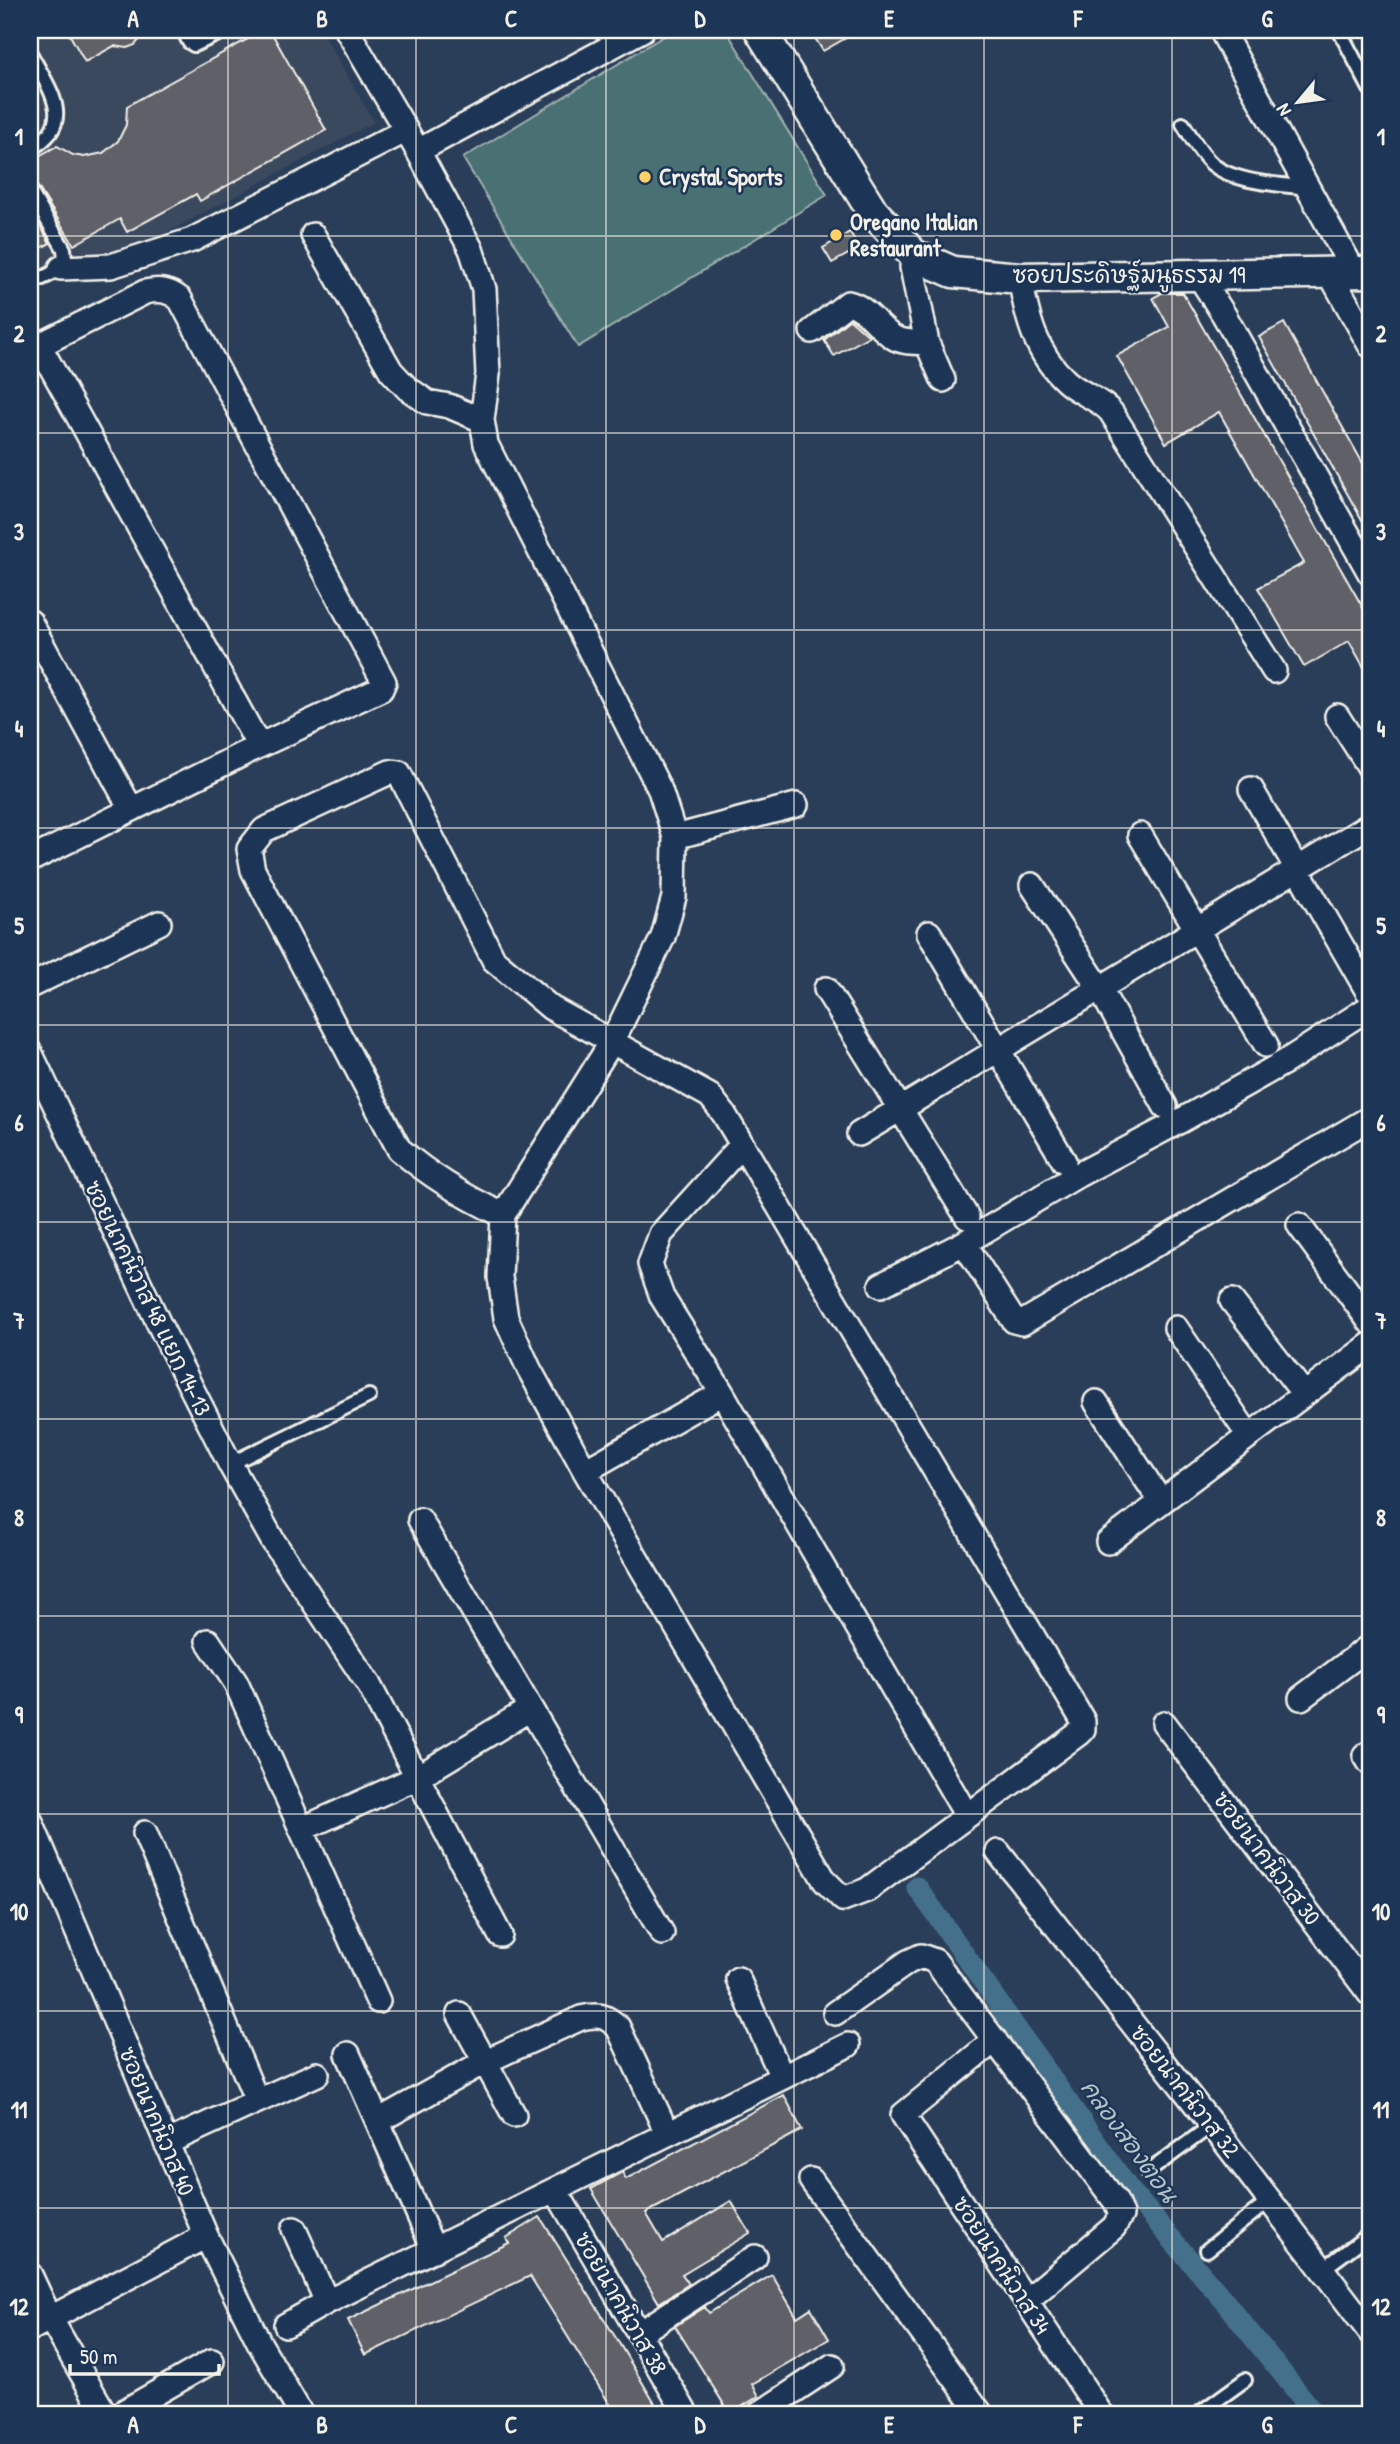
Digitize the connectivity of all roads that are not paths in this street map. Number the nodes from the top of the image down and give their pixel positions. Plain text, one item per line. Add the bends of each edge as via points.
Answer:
1 (183, 30) edge
2 (227, 30) edge
3 (346, 30) edge
4 (642, 30) edge
5 (760, 30) edge
6 (1221, 30) edge
7 (1339, 30) edge
8 (30, 53) edge
9 (1370, 89) edge
10 (1184, 124) dead end
11 (405, 131) junction
12 (30, 149) edge
13 (418, 151) junction
14 (1308, 188) junction
15 (30, 191) edge
16 (313, 235) dead end
17 (914, 255) junction
18 (61, 268) junction
19 (1351, 272) edge
20 (1199, 276) junction
21 (1020, 278) junction
22 (30, 283) edge
23 (812, 331) dead end
24 (927, 343) junction
25 (1370, 345) edge
26 (34, 348) edge
27 (943, 380) dead end
28 (482, 420) junction
29 (1370, 573) edge
30 (30, 622) edge
31 (1274, 671) dead end
32 (1338, 716) dead end
33 (259, 746) junction
34 (1370, 768) edge
35 (1251, 789) dead end
36 (796, 805) dead end
37 (131, 809) junction
38 (1370, 825) edge
39 (1140, 835) dead end
40 (675, 837) junction
41 (30, 860) edge
42 (1299, 869) junction
43 (1032, 885) dead end
44 (159, 923) dead end
45 (1198, 930) junction
46 (929, 933) dead end
47 (30, 986) edge
48 (826, 989) dead end
49 (1100, 989) junction
50 (1369, 999) edge
51 (612, 1040) junction
52 (1266, 1045) dead end
53 (1000, 1050) junction
54 (30, 1052) edge
55 (1165, 1106) dead end
56 (900, 1109) junction
57 (1370, 1118) edge
58 (859, 1134) dead end
59 (741, 1146) junction
60 (1064, 1161) dead end
61 (503, 1215) junction
62 (967, 1217) dead end
63 (1298, 1226) dead end
64 (964, 1244) junction
65 (881, 1285) dead end
66 (1232, 1301) dead end
67 (1370, 1322) edge
68 (1176, 1328) dead end
69 (1370, 1345) edge
70 (722, 1393) junction
71 (1304, 1394) junction
72 (369, 1396) dead end
73 (1096, 1402) dead end
74 (1249, 1436) junction
75 (230, 1464) junction
76 (585, 1471) junction
77 (1161, 1502) junction
78 (419, 1520) dead end
79 (1108, 1542) dead end
80 (208, 1641) dead end
81 (1370, 1646) edge
82 (1301, 1698) dead end
83 (530, 1709) junction
84 (1164, 1723) dead end
85 (418, 1777) junction
86 (967, 1816) junction
87 (30, 1820) edge
88 (302, 1829) junction
89 (145, 1833) dead end
90 (998, 1853) dead end
91 (662, 1933) dead end
92 (500, 1935) dead end
93 (738, 1979) dead end
94 (1370, 1994) edge
95 (378, 2001) dead end
96 (835, 2013) dead end
97 (459, 2014) dead end
98 (995, 2040) junction
99 (848, 2045) dead end
100 (348, 2054) dead end
101 (484, 2062) junction
102 (317, 2074) dead end
103 (782, 2077) junction
104 (257, 2101) junction
105 (513, 2115) dead end
106 (378, 2120) junction
107 (1212, 2125) junction
108 (667, 2133) junction
109 (166, 2143) junction
110 (1148, 2172) dead end
111 (811, 2179) dead end
112 (555, 2191) junction
113 (1270, 2200) junction
114 (294, 2229) dead end
115 (1370, 2234) edge
116 (206, 2236) junction
117 (433, 2250) junction
118 (1207, 2250) dead end
119 (755, 2257) dead end
120 (1323, 2270) junction
121 (30, 2275) edge
122 (1026, 2301) junction
123 (327, 2302) junction
124 (50, 2318) junction
125 (286, 2325) dead end
126 (30, 2329) edge
127 (1370, 2332) edge
128 (640, 2333) junction
129 (212, 2361) dead end
130 (832, 2365) dead end
131 (1245, 2379) dead end
132 (106, 2414) edge
133 (121, 2414) edge
134 (301, 2414) edge
135 (686, 2414) edge
136 (759, 2414) edge
137 (981, 2414) edge
138 (1101, 2414) edge
139 (1198, 2414) edge

1 - 2 lane via 194,45
3 - 11 street
4 - 13 street
5 - 17 street, ซอยประดิษฐ์มนูธรรม 19 via 873,212
6 - 14 street
7 - 9 lane
8 - 12 lane via 51,91 57,119 52,133
10 - 14 lane via 1213,165 1232,176
11 - 13 street
11 - 18 street via 192,240 111,266
13 - 28 street via 471,249 484,289 488,374
14 - 19 street
15 - 18 lane via 64,248
16 - 28 street via 391,371 427,402
17 - 21 street, ซอยประดิษฐ์มนูธรรม 19 via 953,271
17 - 24 street via 912,267
18 - 22 lane
19 - 20 street, ซอยประดิษฐ์มนูธรรม 19
19 - 25 street
20 - 21 street, ซอยประดิษฐ์มนูธรรม 19
20 - 29 street
21 - 31 street via 1027,317 1044,355 1066,381 1111,412
23 - 24 street via 848,303 892,337
24 - 27 street
26 - 33 street
26 - 33 street via 145,292 166,291 180,299 384,682 381,689
28 - 40 street via 495,466 660,790
30 - 37 street
32 - 34 street
33 - 37 street
35 - 42 street
36 - 40 street
37 - 41 street
38 - 42 street
39 - 45 street
40 - 51 street via 674,897 663,937
42 - 45 street
42 - 50 street
43 - 49 street
44 - 47 street
45 - 49 street
45 - 52 street
46 - 53 street
48 - 56 street
49 - 53 street
49 - 55 street
50 - 64 street via 1285,1062 1078,1175
51 - 59 street via 709,1096
51 - 61 street
51 - 61 street via 551,1007 494,960 397,772 264,830 249,849 253,870 399,1149 455,1191
53 - 56 street
53 - 60 street
54 - 75 street, ซอยนาคนิวาส 48 แยก 14-13
56 - 58 street
56 - 62 street
57 - 64 street via 1022,1323 1014,1321
59 - 70 street via 661,1234 650,1265 662,1297
59 - 86 street via 1083,1721 1078,1734
61 - 76 street via 500,1277 506,1318
63 - 67 street
64 - 65 street
66 - 71 street
68 - 74 street
69 - 71 street
70 - 76 street
70 - 86 street
71 - 74 street
72 - 75 lane
73 - 77 street
74 - 77 street
75 - 85 street, ซอยนาคนิวาส 48 แยก 14-13 via 273,1541 369,1685
76 - 86 street via 825,1881 843,1899 867,1891
77 - 79 street
78 - 83 street
80 - 88 street via 236,1683
81 - 82 street
83 - 85 street
83 - 91 street
84 - 94 street, ซอยนาคนิวาส 30
85 - 88 street
85 - 92 street, ซอยนาคนิวาส 48 แยก 14-13
87 - 109 street, ซอยนาคนิวาส 40
88 - 95 street
89 - 104 street
90 - 107 street, ซอยนาคนิวาส 32
93 - 103 street
96 - 98 street via 921,1956 935,1961
97 - 101 street
98 - 122 street, ซอยนาคนิวาส 34 via 903,2115
98 - 122 street via 1116,2202 1121,2215 1114,2227
99 - 103 street
100 - 106 street
101 - 105 street
101 - 106 street
101 - 108 street via 581,2018 606,2016 618,2027
102 - 104 street
103 - 108 street
104 - 109 street
106 - 117 street
107 - 110 lane
107 - 113 street, ซอยนาคนิวาส 32
108 - 112 street
109 - 116 street, ซอยนาคนิวาส 40
111 - 137 street
112 - 117 street
112 - 128 street, ซอยนาคนิวาส 38
113 - 118 lane
113 - 120 street, ซอยนาคนิวาส 32
114 - 123 street
115 - 120 lane
116 - 124 street
116 - 134 street, ซอยนาคนิวาส 40
117 - 123 street
119 - 128 street
120 - 127 street, ซอยนาคนิวาส 32
121 - 124 street
122 - 138 street, ซอยนาคนิวาส 34
123 - 125 street
124 - 126 street
124 - 132 street
128 - 135 street, ซอยนาคนิวาส 38
129 - 133 street
130 - 136 street
131 - 139 lane

